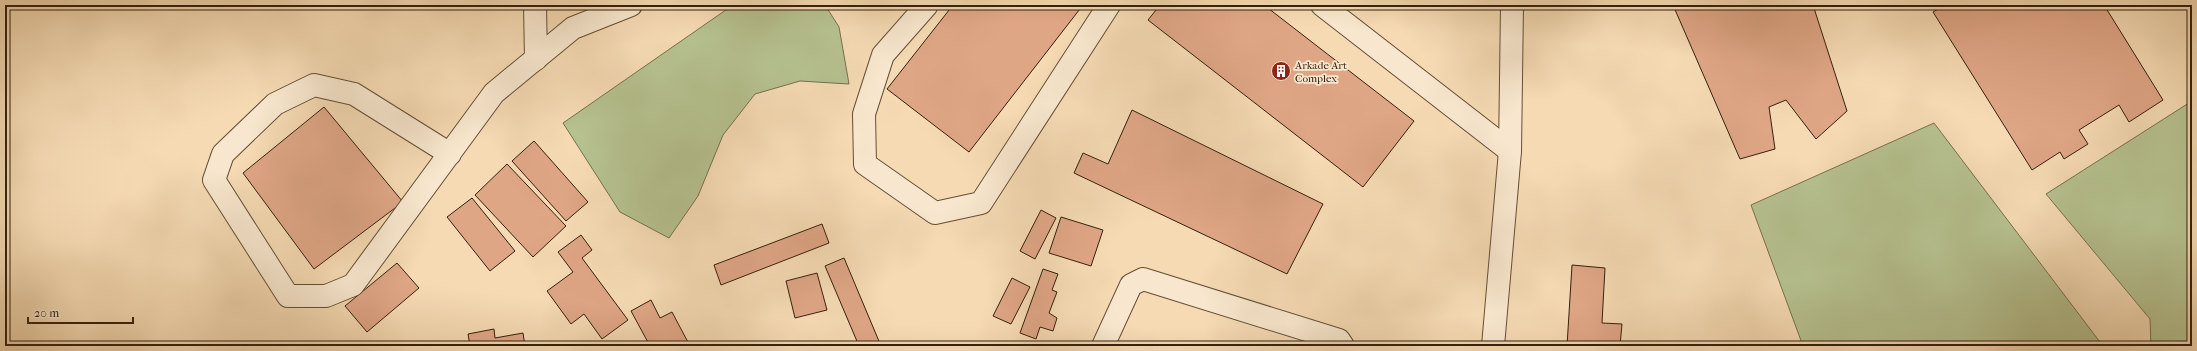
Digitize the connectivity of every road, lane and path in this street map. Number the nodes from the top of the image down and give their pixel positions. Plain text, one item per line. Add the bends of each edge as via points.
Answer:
1 (535, 5) edge
2 (631, 5) edge
3 (927, 5) edge
4 (1109, 5) edge
5 (1322, 5) edge
6 (1512, 5) edge
7 (536, 59) junction
8 (1510, 151) junction
9 (450, 154) junction
10 (1103, 346) edge
11 (1343, 346) edge
12 (1493, 346) edge

1 - 7 street
2 - 7 street via 573,28
3 - 4 street via 882,55 864,114 864,164 935,213 981,203
5 - 8 street
6 - 8 street
7 - 9 street via 494,93
8 - 12 street
9 - 9 street via 353,285 326,296 288,296 214,180 222,154 275,104 314,86 354,94
10 - 11 street via 1131,285 1143,279 1339,340

